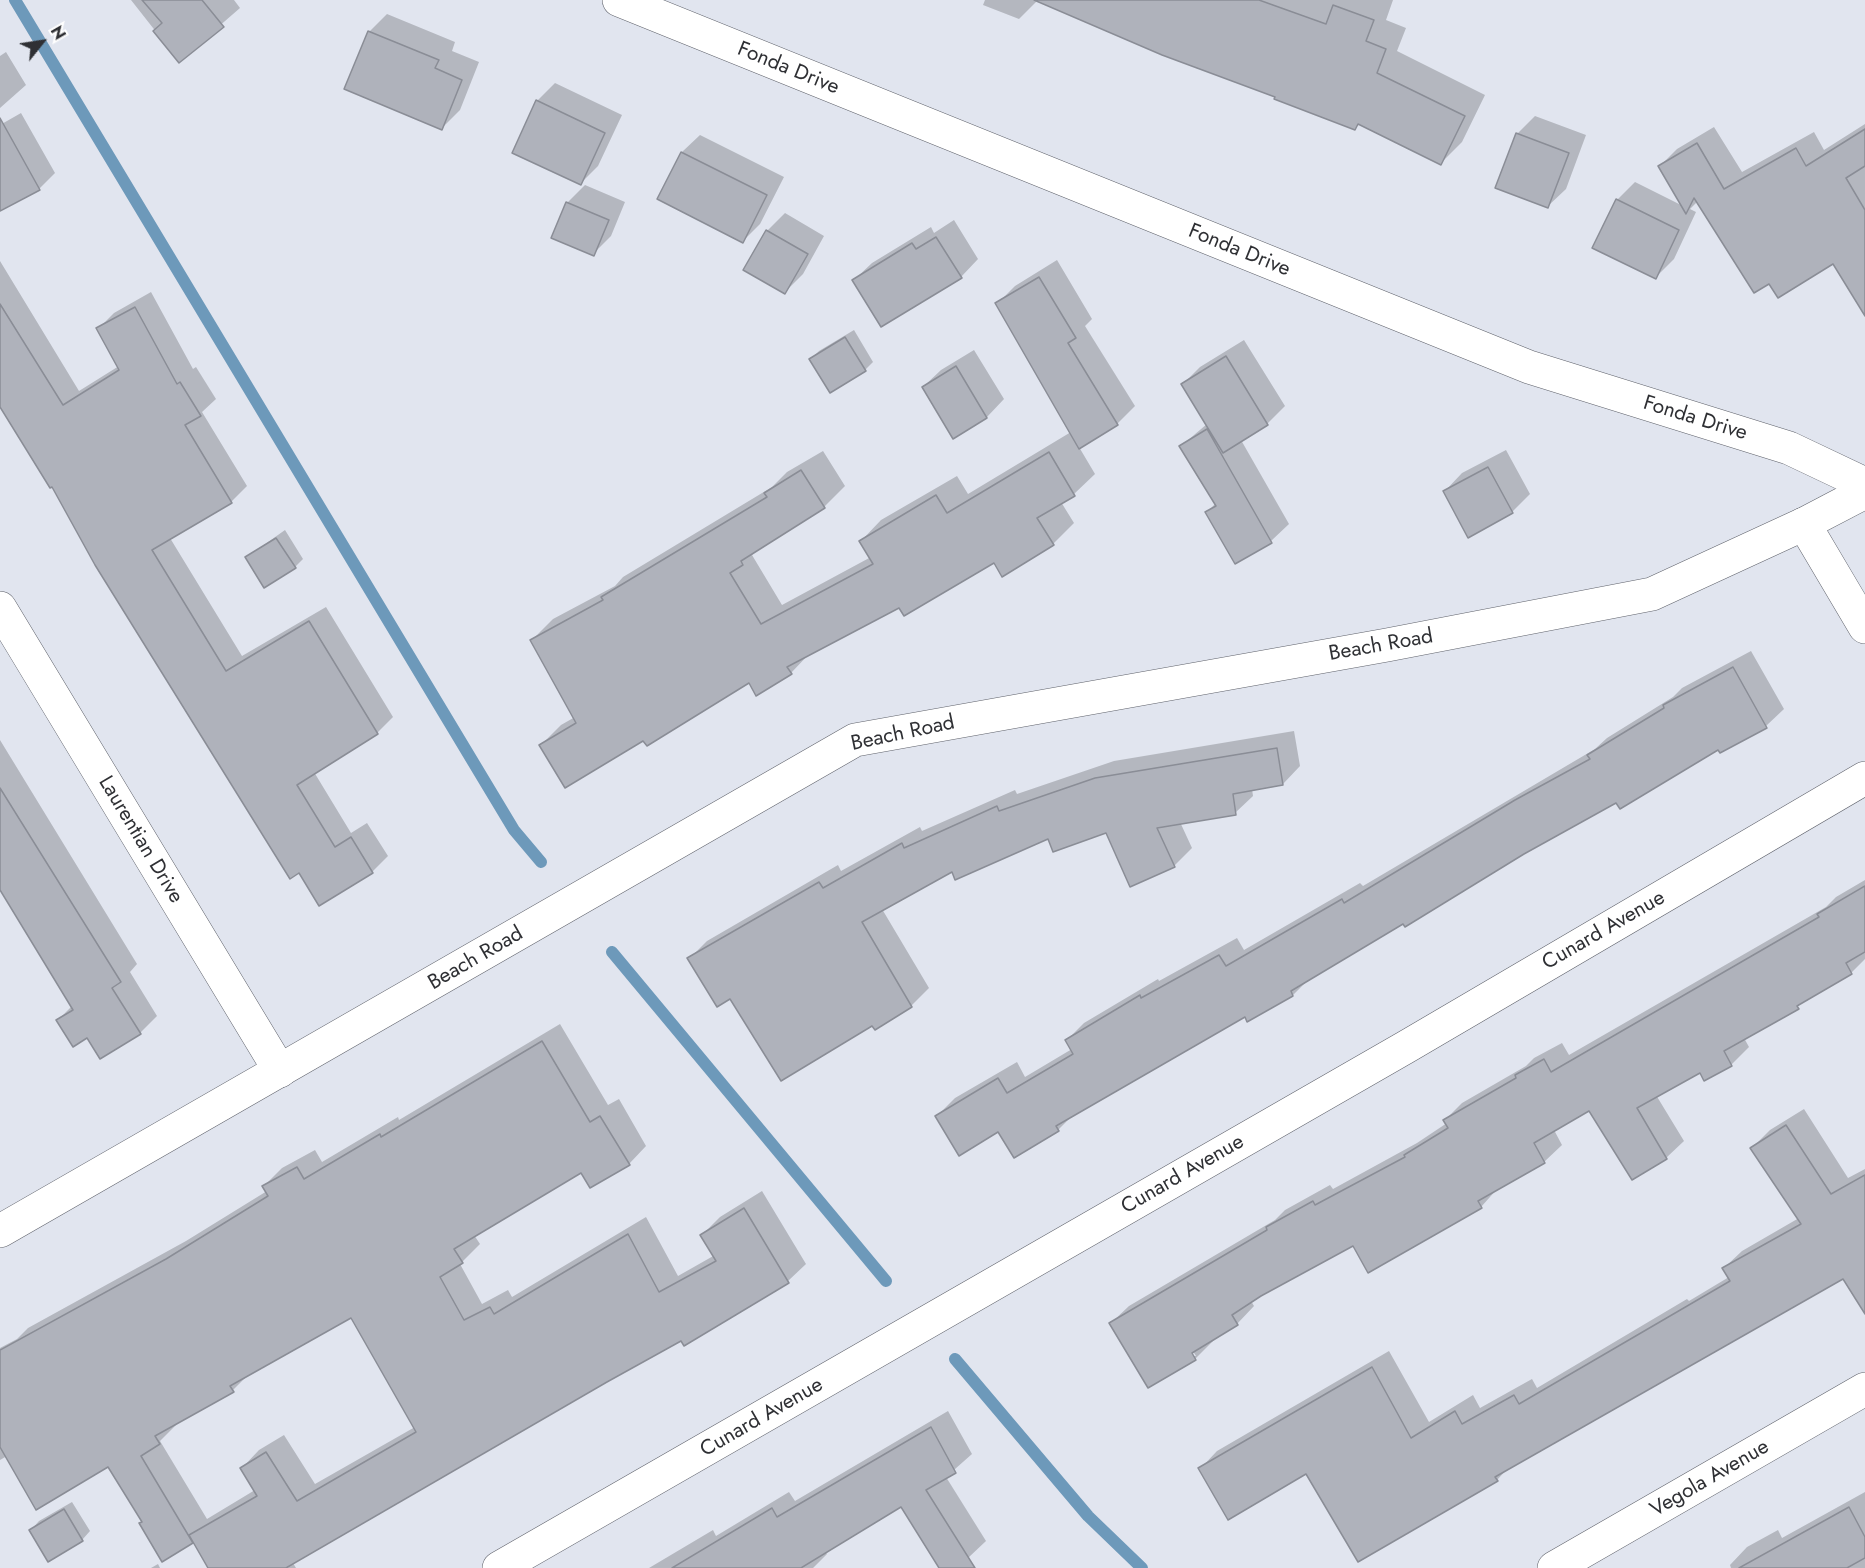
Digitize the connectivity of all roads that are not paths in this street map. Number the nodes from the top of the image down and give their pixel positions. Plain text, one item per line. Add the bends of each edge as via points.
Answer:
1 (619, 0) edge
2 (1865, 484) edge
3 (1865, 492) edge
4 (1804, 524) junction
5 (0, 608) edge
6 (1865, 627) edge
7 (1865, 778) edge
8 (280, 1071) junction
9 (0, 1231) edge
10 (1865, 1389) edge
11 (499, 1568) edge
12 (1554, 1568) edge

1 - 2 street, Fonda Drive via 1529,367 1789,448
3 - 4 street, Beach Road
4 - 6 street
4 - 8 street, Beach Road via 1652,594 855,740
5 - 8 street, Laurentian Drive
7 - 11 street, Cunard Avenue via 1406,1047
8 - 9 street, Beach Road
10 - 12 street, Vegola Avenue

